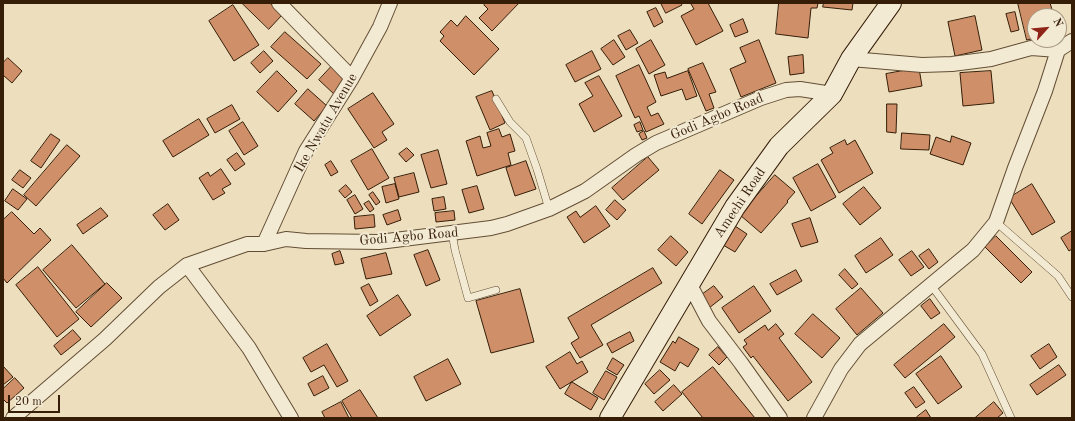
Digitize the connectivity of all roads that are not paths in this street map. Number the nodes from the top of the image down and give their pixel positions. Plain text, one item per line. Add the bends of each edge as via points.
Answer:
1 (279, 3) edge
2 (390, 3) edge
3 (891, 3) edge
4 (1072, 41) edge
5 (1058, 50) junction
6 (851, 59) junction
7 (352, 78) junction
8 (832, 94) junction
9 (496, 99) dead end
10 (549, 209) junction
11 (996, 222) junction
12 (452, 233) junction
13 (264, 244) junction
14 (187, 265) junction
15 (689, 283) junction
16 (931, 285) junction
17 (496, 290) dead end
18 (1072, 297) edge
19 (14, 418) edge
20 (290, 418) edge
21 (610, 418) edge
22 (780, 418) edge
23 (814, 418) edge
24 (1011, 418) edge

1 - 7 street
2 - 7 street, Ike Nwatu Avenue
3 - 6 main road, Amechi Road
4 - 5 street
5 - 6 street via 1031,48 991,59 952,64 922,65
5 - 11 street via 1045,92
6 - 8 main road, Amechi Road
7 - 13 street, Ike Nwatu Avenue via 306,151
8 - 10 street, Godi Agbo Road via 800,89 786,90 761,98 656,144 585,191
8 - 15 main road, Amechi Road via 779,146 735,207
9 - 10 lane via 510,122 526,138
10 - 12 street, Godi Agbo Road via 491,228
11 - 16 street via 973,250
11 - 18 lane via 1058,276
12 - 13 street, Godi Agbo Road via 378,242 286,240
12 - 17 lane via 468,298
13 - 14 street, Godi Agbo Road via 247,244
14 - 19 street, Godi Agbo Road via 159,287 105,339
14 - 20 street via 250,348
15 - 21 main road, Amechi Road
15 - 22 street via 709,321
16 - 23 street via 860,344 841,369
16 - 24 lane via 982,354

